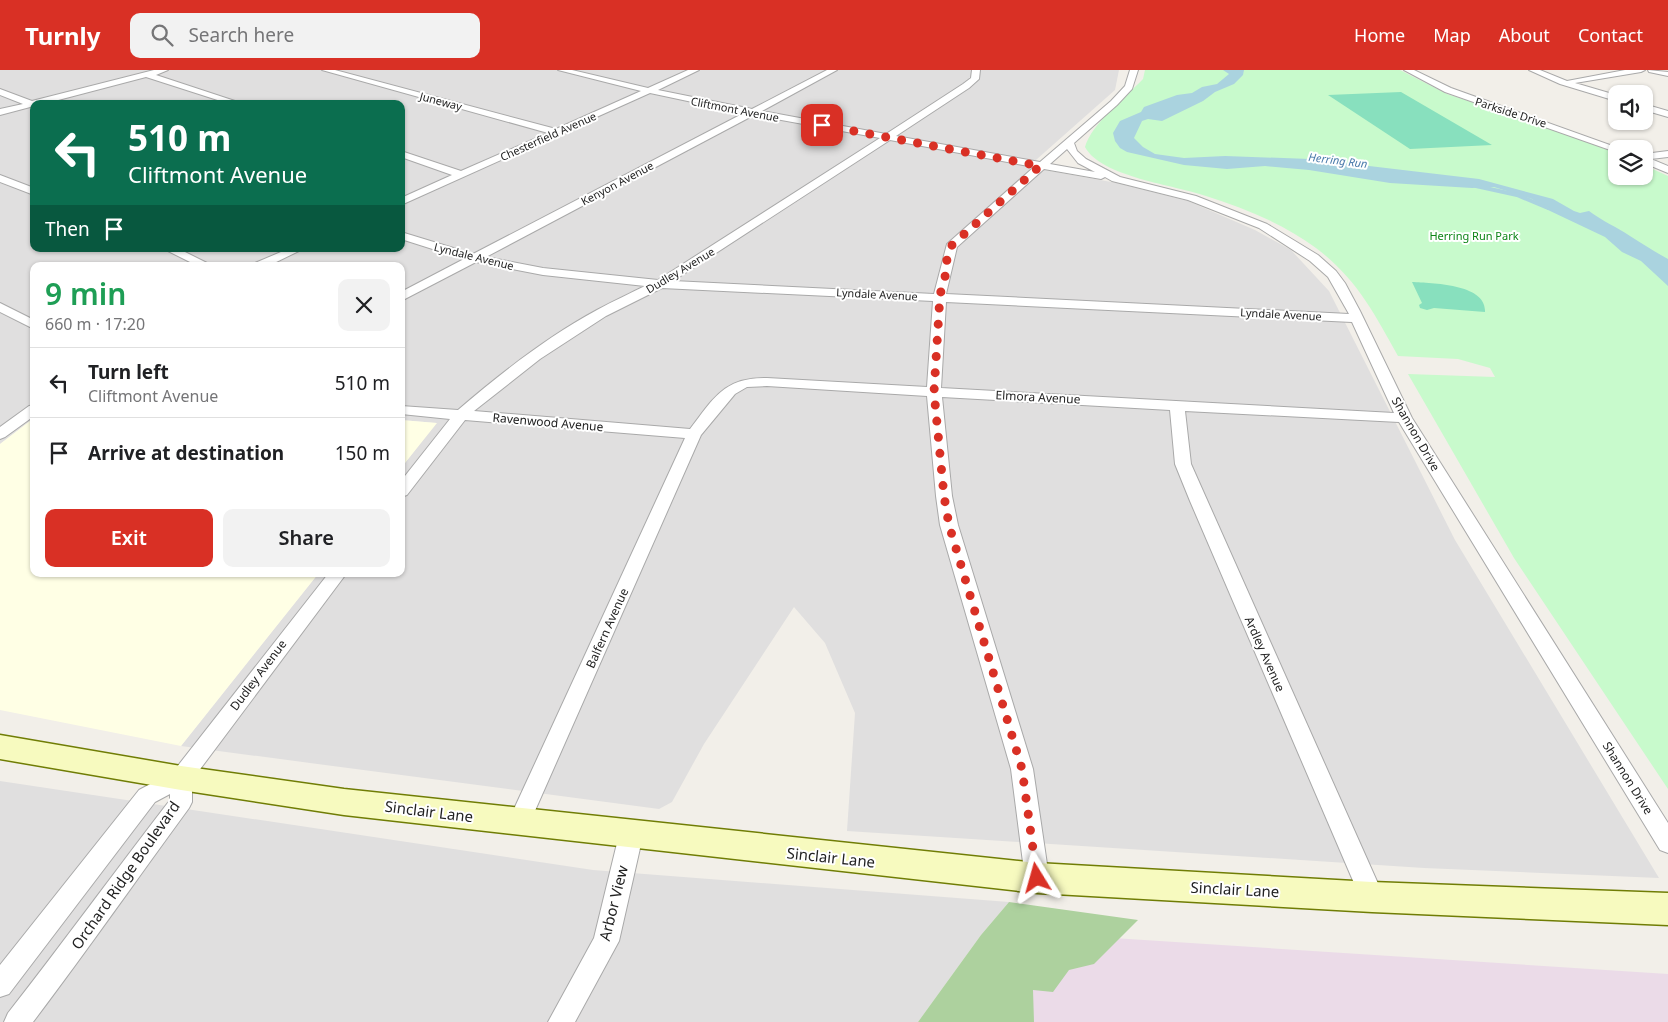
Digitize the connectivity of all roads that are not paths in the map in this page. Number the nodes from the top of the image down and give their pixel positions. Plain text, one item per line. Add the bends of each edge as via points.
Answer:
1 (133, 70) edge
2 (164, 70) edge
3 (326, 70) edge
4 (562, 70) edge
5 (695, 70) edge
6 (833, 70) edge
7 (976, 70) edge
8 (1134, 70) edge
9 (1408, 70) edge
10 (1533, 70) edge
11 (1641, 70) edge
12 (1652, 70) edge
13 (147, 74) junction
14 (1668, 74) edge
15 (1563, 82) junction
16 (650, 91) junction
17 (0, 92) edge
18 (1608, 96) edge
19 (48, 100) edge
20 (228, 100) edge
21 (30, 103) edge
22 (30, 105) edge
23 (1653, 110) edge
24 (0, 112) edge
25 (752, 112) junction
26 (1668, 114) edge
27 (556, 132) junction
28 (888, 137) junction
29 (1069, 143) junction
30 (1608, 146) edge
31 (1668, 154) edge
32 (405, 155) edge
33 (1653, 156) edge
34 (1653, 162) edge
35 (1040, 166) junction
36 (1668, 170) edge
37 (461, 175) junction
38 (0, 178) edge
39 (1116, 179) junction
40 (30, 190) edge
41 (405, 200) edge
42 (405, 236) edge
43 (177, 252) edge
44 (290, 252) edge
45 (476, 258) junction
46 (198, 262) edge
47 (268, 262) edge
48 (660, 284) junction
49 (405, 295) edge
50 (940, 297) junction
51 (0, 307) edge
52 (1357, 318) junction
53 (30, 323) edge
54 (934, 392) junction
55 (1177, 404) junction
56 (405, 410) edge
57 (30, 412) edge
58 (461, 415) junction
59 (1404, 418) junction
60 (0, 434) edge
61 (694, 434) junction
62 (405, 487) edge
63 (335, 577) edge
64 (0, 747) edge
65 (181, 778) junction
66 (519, 822) junction
67 (631, 834) junction
68 (1668, 843) edge
69 (1037, 878) junction
70 (1372, 897) junction
71 (1668, 909) edge
72 (0, 985) edge
73 (17, 1022) edge
74 (561, 1022) edge

1 - 13 street
2 - 13 street
3 - 27 street, Juneway
4 - 16 street, Cliftmont Avenue
5 - 16 street, Chesterfield Avenue
6 - 25 street, Kenyon Avenue
7 - 28 street, Dudley Avenue via 972,82
8 - 29 street via 1124,94
9 - 30 street, Parkside Drive via 1448,90
10 - 15 street
11 - 15 street
12 - 14 street
13 - 19 street
13 - 20 street
15 - 18 street
16 - 25 street, Cliftmont Avenue
16 - 27 street, Chesterfield Avenue
17 - 21 street
22 - 24 street
23 - 26 street
25 - 28 street, Cliftmont Avenue
25 - 45 street, Kenyon Avenue
27 - 37 street, Chesterfield Avenue
28 - 35 street, Cliftmont Avenue
28 - 48 street, Dudley Avenue
29 - 35 street
29 - 39 street, Shannon Drive via 1082,161
31 - 33 street
32 - 37 street
34 - 36 street
35 - 39 street, Cliftmont Avenue
35 - 50 street via 951,246
37 - 41 street, Chesterfield Avenue
38 - 40 street
39 - 52 street, Shannon Drive via 1210,204 1280,235 1332,274
42 - 45 street, Lyndale Avenue
43 - 46 street
44 - 47 street
45 - 48 street, Lyndale Avenue via 550,272
45 - 49 street, Kenyon Avenue
48 - 50 street, Lyndale Avenue
48 - 58 street, Dudley Avenue via 574,330 491,389
50 - 52 street, Lyndale Avenue
50 - 54 street
51 - 53 street
52 - 59 street, Shannon Drive
54 - 55 street, Elmora Avenue
54 - 61 street, Elmora Avenue via 745,383 731,390
54 - 69 street via 949,525 1022,769
55 - 59 street, Elmora Avenue
55 - 70 street, Ardley Avenue via 1183,464
56 - 58 street, Ravenwood Avenue
57 - 60 street
58 - 61 street, Ravenwood Avenue
58 - 62 street, Dudley Avenue
59 - 68 street, Shannon Drive
61 - 66 street, Balfern Avenue
63 - 65 street, Dudley Avenue
64 - 65 main road, Sinclair Lane
65 - 66 main road, Sinclair Lane via 344,802
65 - 72 street, Orchard Ridge Boulevard via 147,796
65 - 73 street, Orchard Ridge Boulevard via 181,802
66 - 67 main road, Sinclair Lane
67 - 69 main road, Sinclair Lane
67 - 74 street, Arbor View via 606,941
69 - 70 main road, Sinclair Lane
70 - 71 main road, Sinclair Lane

